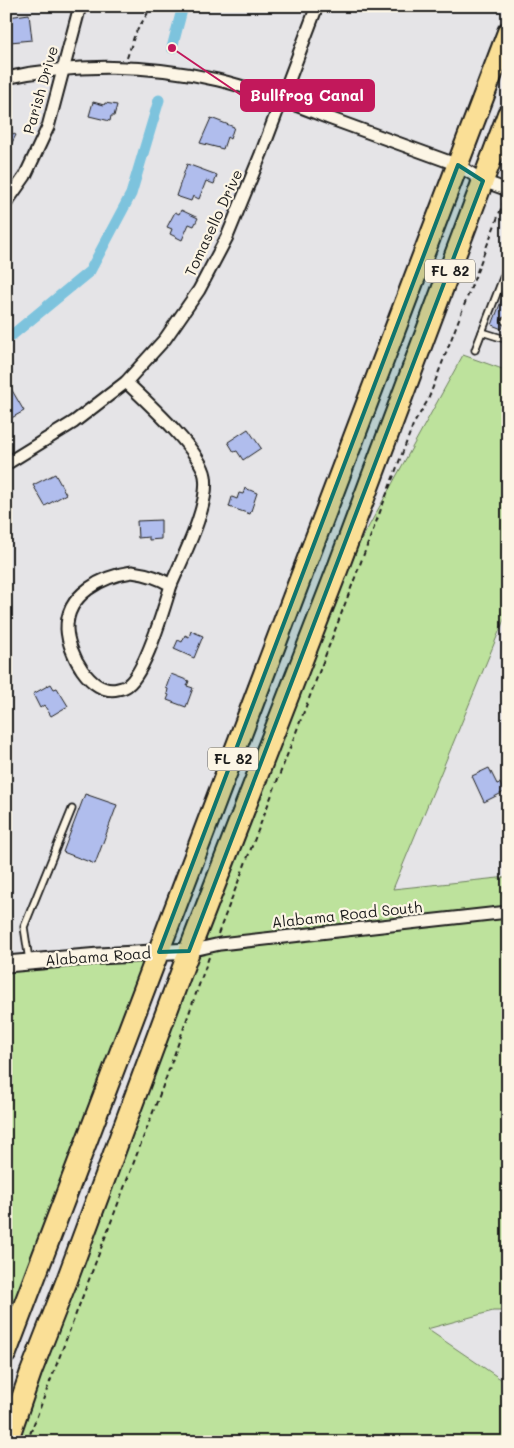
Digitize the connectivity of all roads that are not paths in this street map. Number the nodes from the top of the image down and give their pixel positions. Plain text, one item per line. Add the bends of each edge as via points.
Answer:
1 (80, 6) edge
2 (316, 6) edge
3 (508, 32) edge
4 (64, 70) junction
5 (6, 78) edge
6 (281, 100) junction
7 (508, 114) edge
8 (458, 165) junction
9 (483, 181) junction
10 (508, 190) edge
11 (6, 203) edge
12 (508, 265) edge
13 (506, 274) edge
14 (500, 284) junction
15 (507, 286) edge
16 (496, 294) junction
17 (503, 296) dead end
18 (482, 332) junction
19 (507, 339) edge
20 (475, 350) dead end
21 (126, 382) junction
22 (6, 464) edge
23 (171, 585) junction
24 (72, 809) dead end
25 (508, 912) edge
26 (190, 951) junction
27 (159, 952) junction
28 (30, 962) junction
29 (6, 964) edge
30 (6, 1353) edge
31 (7, 1442) edge

1 - 4 street, Parish Drive
2 - 6 street, Tomasello Drive
3 - 8 highway, FL 82
4 - 5 street
4 - 6 street via 124,68 168,71 243,87
4 - 11 street, Parish Drive via 36,156
6 - 8 street
6 - 21 street, Tomasello Drive via 227,237 199,290 164,339
7 - 9 highway, FL 82
8 - 9 street
8 - 27 highway, FL 82
9 - 10 street
9 - 26 highway, FL 82
12 - 13 lane
13 - 14 lane
14 - 15 lane
14 - 16 lane
16 - 17 lane
16 - 18 lane via 492,316
18 - 19 lane
18 - 20 lane
21 - 22 street, Tomasello Drive via 74,422
21 - 23 street via 195,455 205,476 201,510
23 - 23 street via 138,675 127,687 113,690 92,682 73,653 67,629 78,598 94,585 118,574 132,572 146,574
24 - 28 lane via 24,927
25 - 26 street, Alabama Road South via 220,944
26 - 27 street, Alabama Road
26 - 31 highway, FL 82
27 - 28 street, Alabama Road
27 - 30 highway, FL 82
28 - 29 street, Alabama Road

